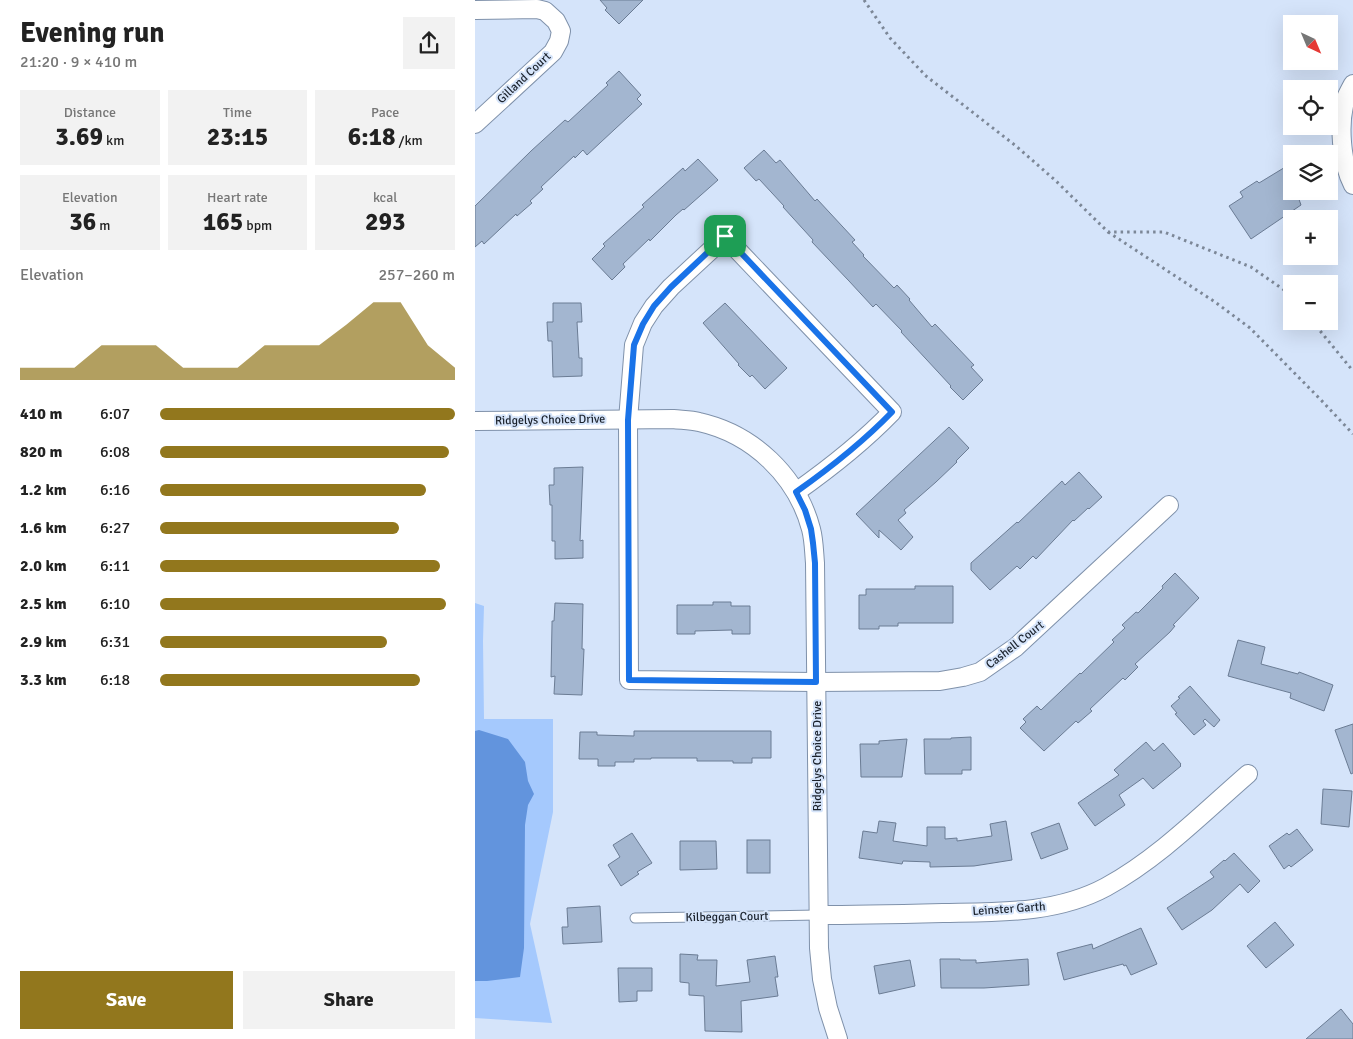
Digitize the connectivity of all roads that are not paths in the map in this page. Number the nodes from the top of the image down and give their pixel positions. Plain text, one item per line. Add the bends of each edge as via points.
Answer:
1 (475, 10) edge
2 (1353, 84) edge
3 (475, 124) edge
4 (1353, 185) edge
5 (628, 420) junction
6 (475, 421) edge
7 (796, 492) junction
8 (1169, 505) dead end
9 (816, 682) junction
10 (1248, 774) dead end
11 (818, 916) junction
12 (635, 918) dead end
13 (839, 1039) edge

1 - 3 street, Gilland Court via 537,9 545,11 556,21 561,31 553,52
2 - 4 street via 1342,116 1343,151
5 - 6 street, Ridgelys Choice Drive
5 - 7 street, Ridgelys Choice Drive via 699,422 739,436 769,459
5 - 7 street via 634,345 643,324 671,287 725,236 892,412 834,465
5 - 9 street, Cashell Court via 629,680
7 - 9 street, Ridgelys Choice Drive via 805,510 813,543
8 - 9 street, Cashell Court via 1016,647 980,672 941,681
9 - 11 street, Ridgelys Choice Drive
10 - 11 street, Leinster Garth via 1138,866 1105,887 1076,899 1048,907 1011,911
11 - 12 lane, Kilbeggan Court
11 - 13 street, Ridgelys Choice Drive via 822,979

